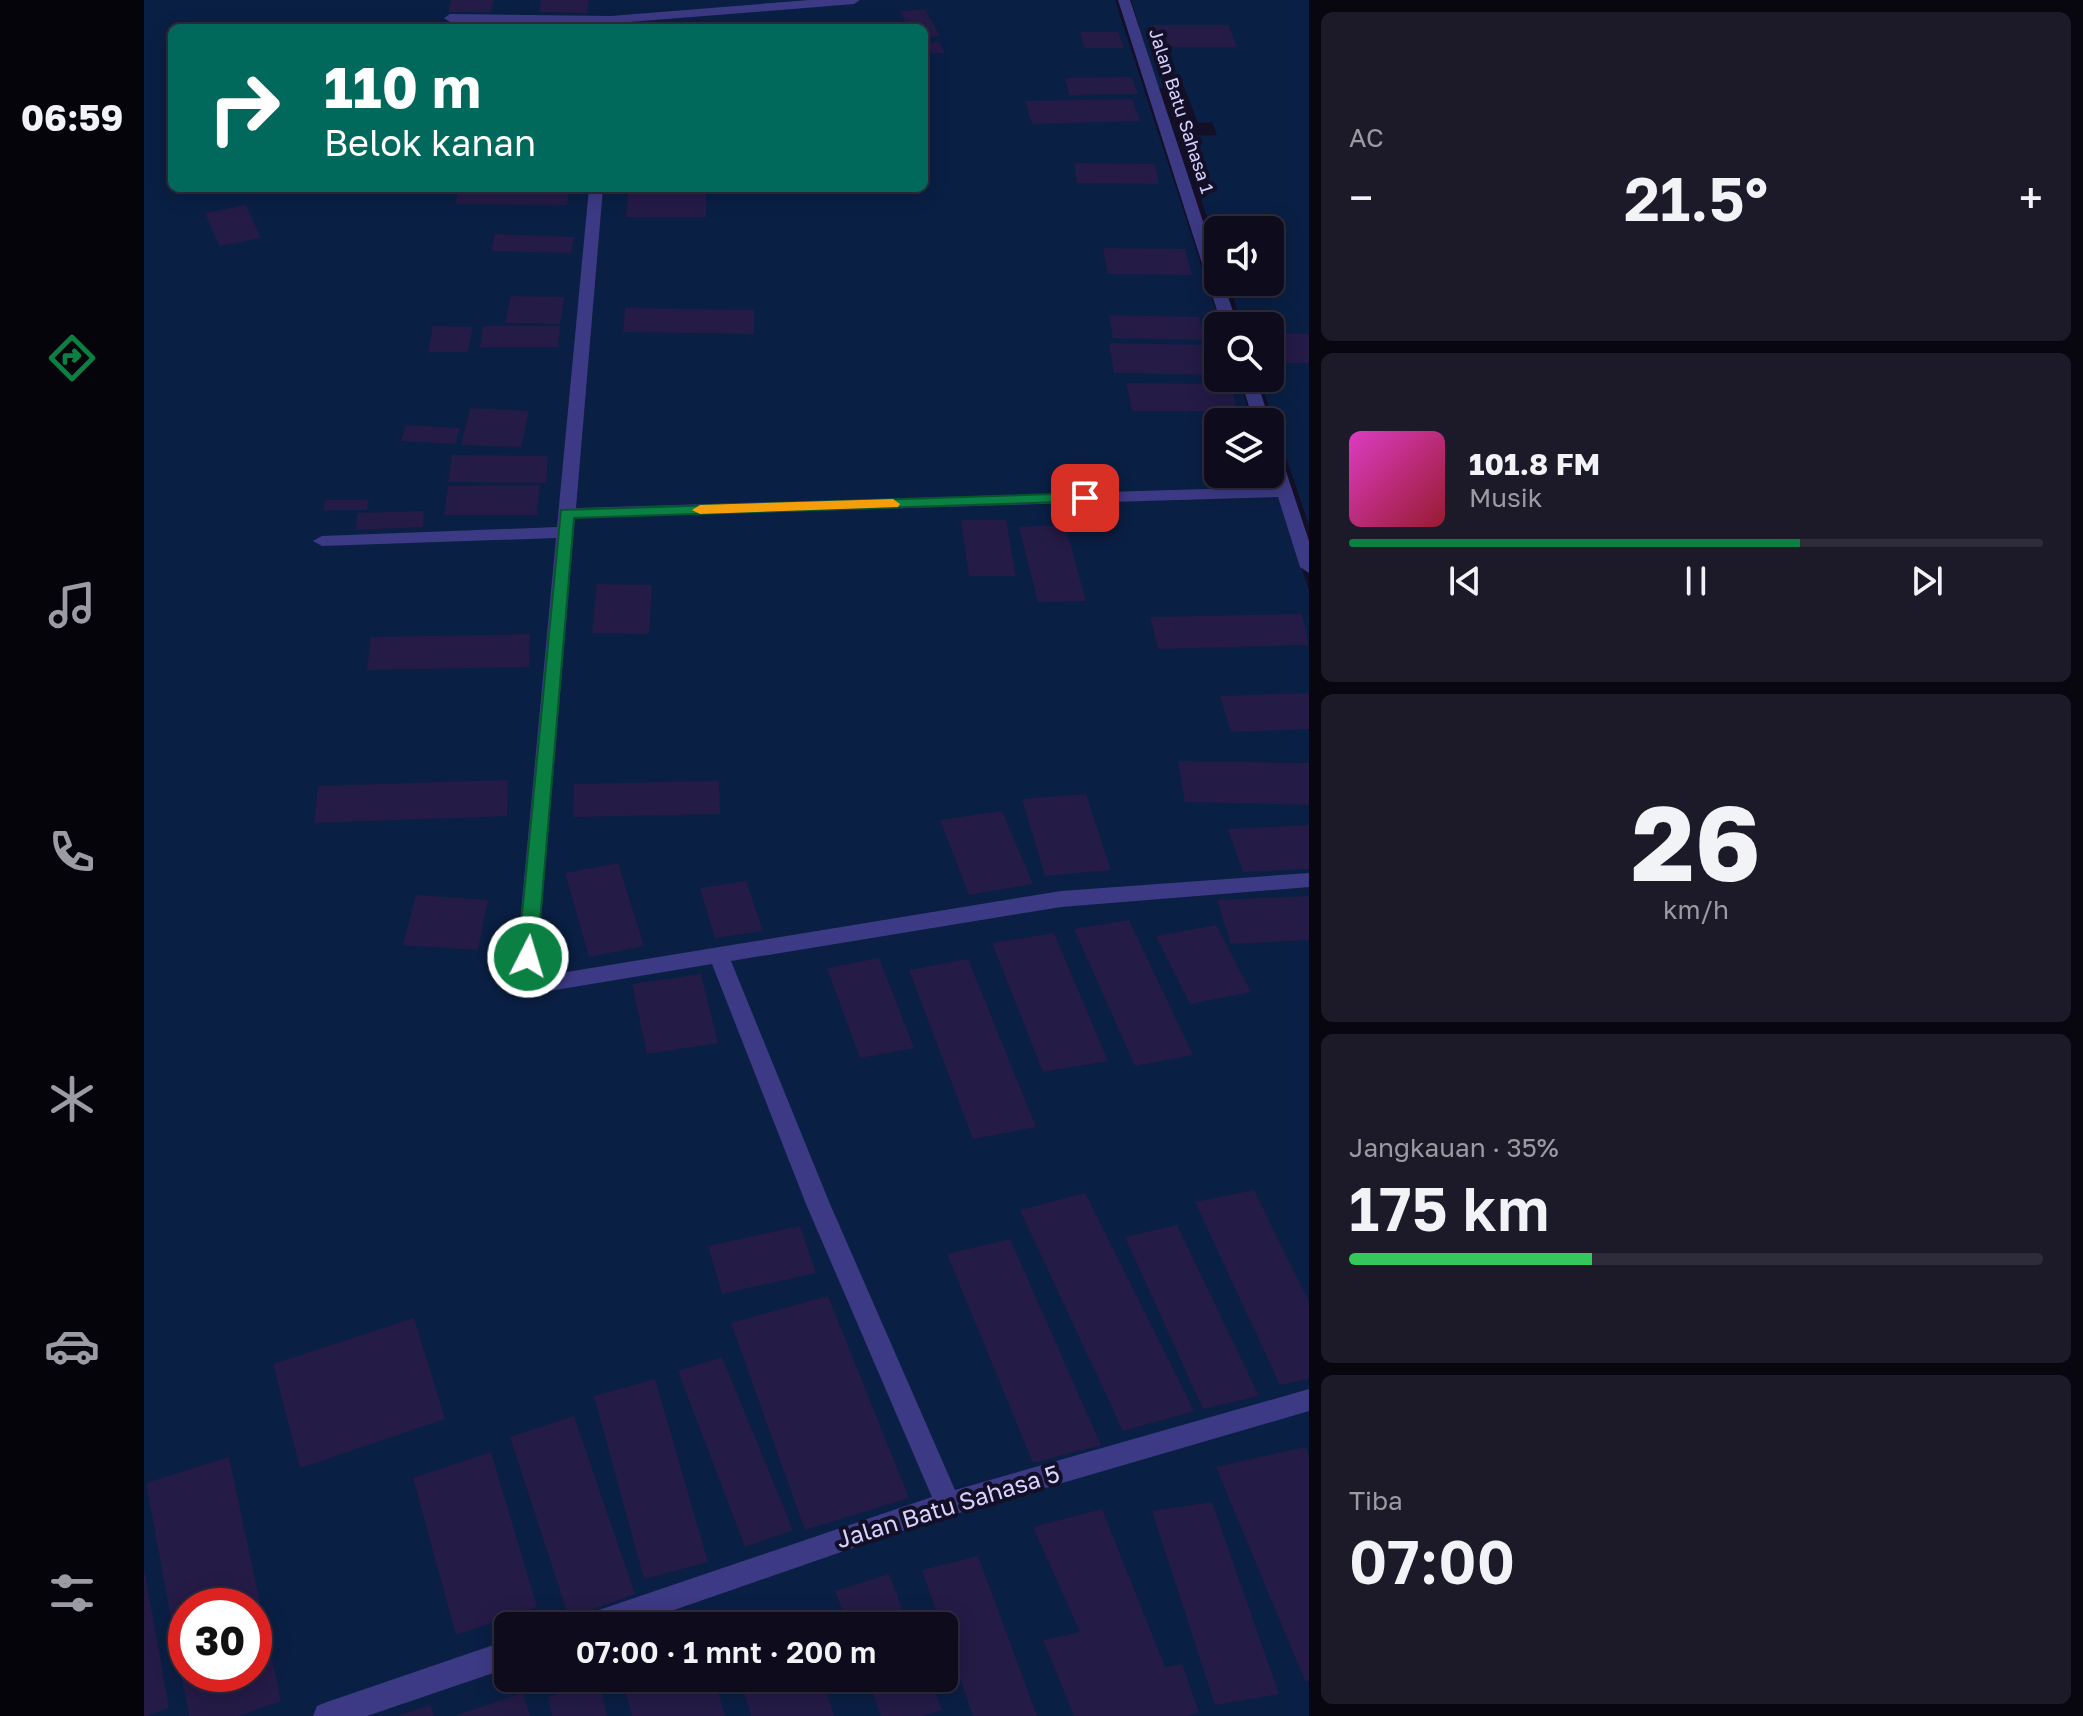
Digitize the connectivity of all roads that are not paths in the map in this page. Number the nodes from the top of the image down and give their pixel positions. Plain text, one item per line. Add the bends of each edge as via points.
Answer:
1 (854, 0) edge
2 (1124, 0) edge
3 (450, 18) dead end
4 (611, 24) edge
5 (596, 192) edge
6 (1225, 312) edge
7 (1282, 488) edge
8 (1283, 492) junction
9 (565, 523) junction
10 (322, 541) dead end
11 (1309, 567) edge
12 (1309, 880) edge
13 (719, 956) junction
14 (1309, 1400) edge
15 (948, 1504) junction
16 (631, 1612) edge
17 (494, 1659) edge
18 (328, 1716) edge

1 - 4 street
2 - 6 street, Jalan Batu Sahasa 1
3 - 4 street
5 - 9 street
7 - 8 street
8 - 9 street
8 - 11 street
9 - 10 street
9 - 13 street via 525,987
12 - 13 street via 1061,899
13 - 15 street via 818,1204
14 - 15 street, Jalan Batu Sahasa 5
15 - 16 street, Jalan Batu Sahasa 5
17 - 18 street

